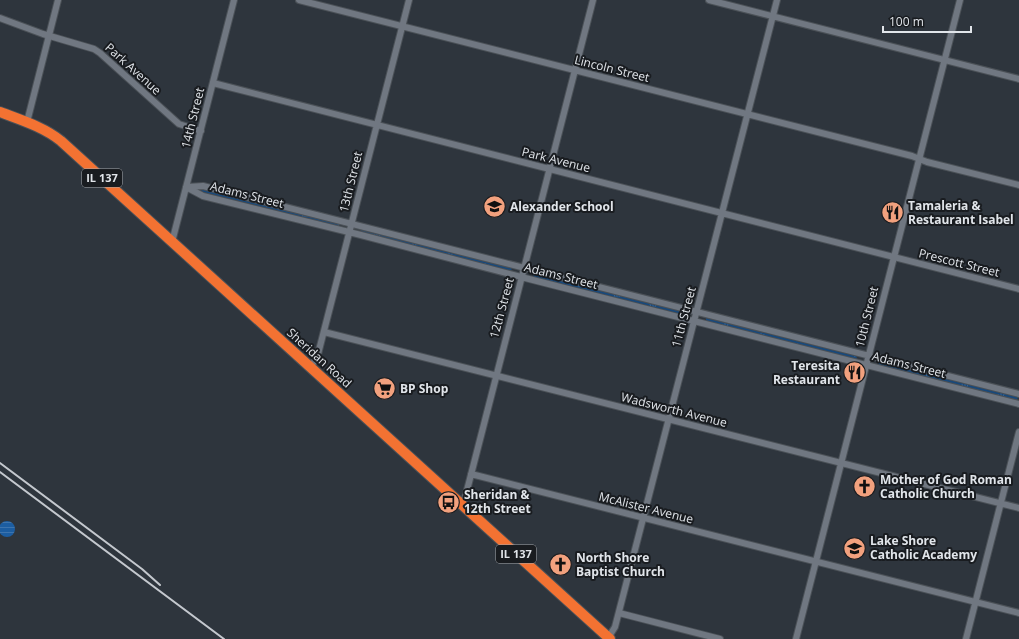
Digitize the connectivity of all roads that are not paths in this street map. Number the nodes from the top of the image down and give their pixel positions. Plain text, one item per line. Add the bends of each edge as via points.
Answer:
1 (58, 0) edge
2 (234, 0) edge
3 (299, 0) edge
4 (409, 0) edge
5 (593, 0) edge
6 (710, 0) edge
7 (777, 0) edge
8 (960, 0) edge
9 (773, 16) junction
10 (0, 18) edge
11 (402, 26) junction
12 (49, 36) junction
13 (945, 60) junction
14 (574, 70) junction
15 (1019, 79) edge
16 (213, 84) junction
17 (0, 112) edge
18 (747, 114) junction
19 (26, 122) junction
20 (377, 125) junction
21 (201, 131) junction
22 (920, 159) junction
23 (549, 169) junction
24 (1019, 185) edge
25 (186, 187) junction
26 (722, 213) junction
27 (351, 224) junction
28 (349, 232) junction
29 (172, 242) junction
30 (894, 257) junction
31 (524, 268) junction
32 (521, 277) junction
33 (1019, 289) edge
34 (696, 312) junction
35 (694, 321) junction
36 (324, 332) junction
37 (869, 356) junction
38 (866, 365) junction
39 (310, 367) junction
40 (496, 376) junction
41 (1019, 394) edge
42 (1019, 404) edge
43 (668, 420) junction
44 (1019, 432) edge
45 (841, 464) junction
46 (471, 474) junction
47 (460, 504) junction
48 (1000, 504) junction
49 (1019, 508) edge
50 (643, 519) junction
51 (816, 562) junction
52 (975, 603) junction
53 (619, 613) junction
54 (1019, 614) edge
55 (609, 638) edge
56 (720, 639) edge
57 (796, 639) edge
58 (966, 639) edge

1 - 12 street
2 - 16 street, 14th Street
3 - 11 street, Lincoln Street
4 - 11 street, 13th Street
5 - 14 street, 12th Street
6 - 9 street
7 - 9 street, 11th Street
8 - 13 street, 10th Street
9 - 13 street
9 - 18 street, 11th Street
10 - 12 street, Park Avenue
11 - 14 street, Lincoln Street
11 - 20 street, 13th Street
12 - 19 street
12 - 21 street, Park Avenue via 94,49 179,124
13 - 15 street
13 - 22 street, 10th Street
14 - 18 street, Lincoln Street
14 - 23 street, 12th Street
16 - 20 street, Park Avenue
16 - 21 street, 14th Street
17 - 19 highway, Sheridan Road / IL 137
18 - 22 street, Lincoln Street
18 - 26 street, 11th Street
19 - 29 highway, Sheridan Road / IL 137 via 47,131 61,141
20 - 23 street, Park Avenue
20 - 27 street, 13th Street
21 - 25 street, 14th Street
22 - 24 street, Lincoln Street
22 - 30 street, 10th Street
23 - 26 street, Park Avenue
23 - 31 street, 12th Street
25 - 27 street, Adams Street via 203,186
25 - 28 street, Adams Street via 203,196
25 - 29 street, 14th Street
26 - 30 street, Park Avenue
26 - 34 street, 11th Street
27 - 28 street, 13th Street
27 - 31 street, Adams Street
28 - 32 street, Adams Street
28 - 36 street, 13th Street
29 - 39 highway, Sheridan Road / IL 137
30 - 33 street, Prescott Street
30 - 37 street, 10th Street
31 - 32 street, 12th Street
31 - 34 street, Adams Street
32 - 35 street, Adams Street
32 - 40 street, 12th Street
34 - 35 street, 11th Street
34 - 37 street, Adams Street
35 - 38 street, Adams Street
35 - 43 street, 11th Street
36 - 39 street, 13th Street via 317,358
36 - 40 street, Wadsworth Avenue
37 - 38 street, 10th Street
37 - 41 street, Adams Street
38 - 42 street, Adams Street
38 - 45 street, 10th Street
39 - 47 highway, Sheridan Road / IL 137
40 - 43 street, Wadsworth Avenue
40 - 46 street, 12th Street
43 - 45 street, Wadsworth Avenue
43 - 50 street, 11th Street
44 - 48 street
45 - 48 street, Wadsworth Avenue
45 - 51 street, 10th Street
46 - 47 street, 12th Street via 465,498
46 - 50 street, McAlister Avenue
47 - 55 highway, Sheridan Road / IL 137
48 - 49 street, Wadsworth Avenue
48 - 52 street
50 - 51 street, McAlister Avenue
50 - 53 street, 11th Street
51 - 52 street, McAlister Avenue
51 - 57 street, 10th Street
52 - 54 street, McAlister Avenue
52 - 58 street
53 - 55 street, 11th Street
53 - 56 street

